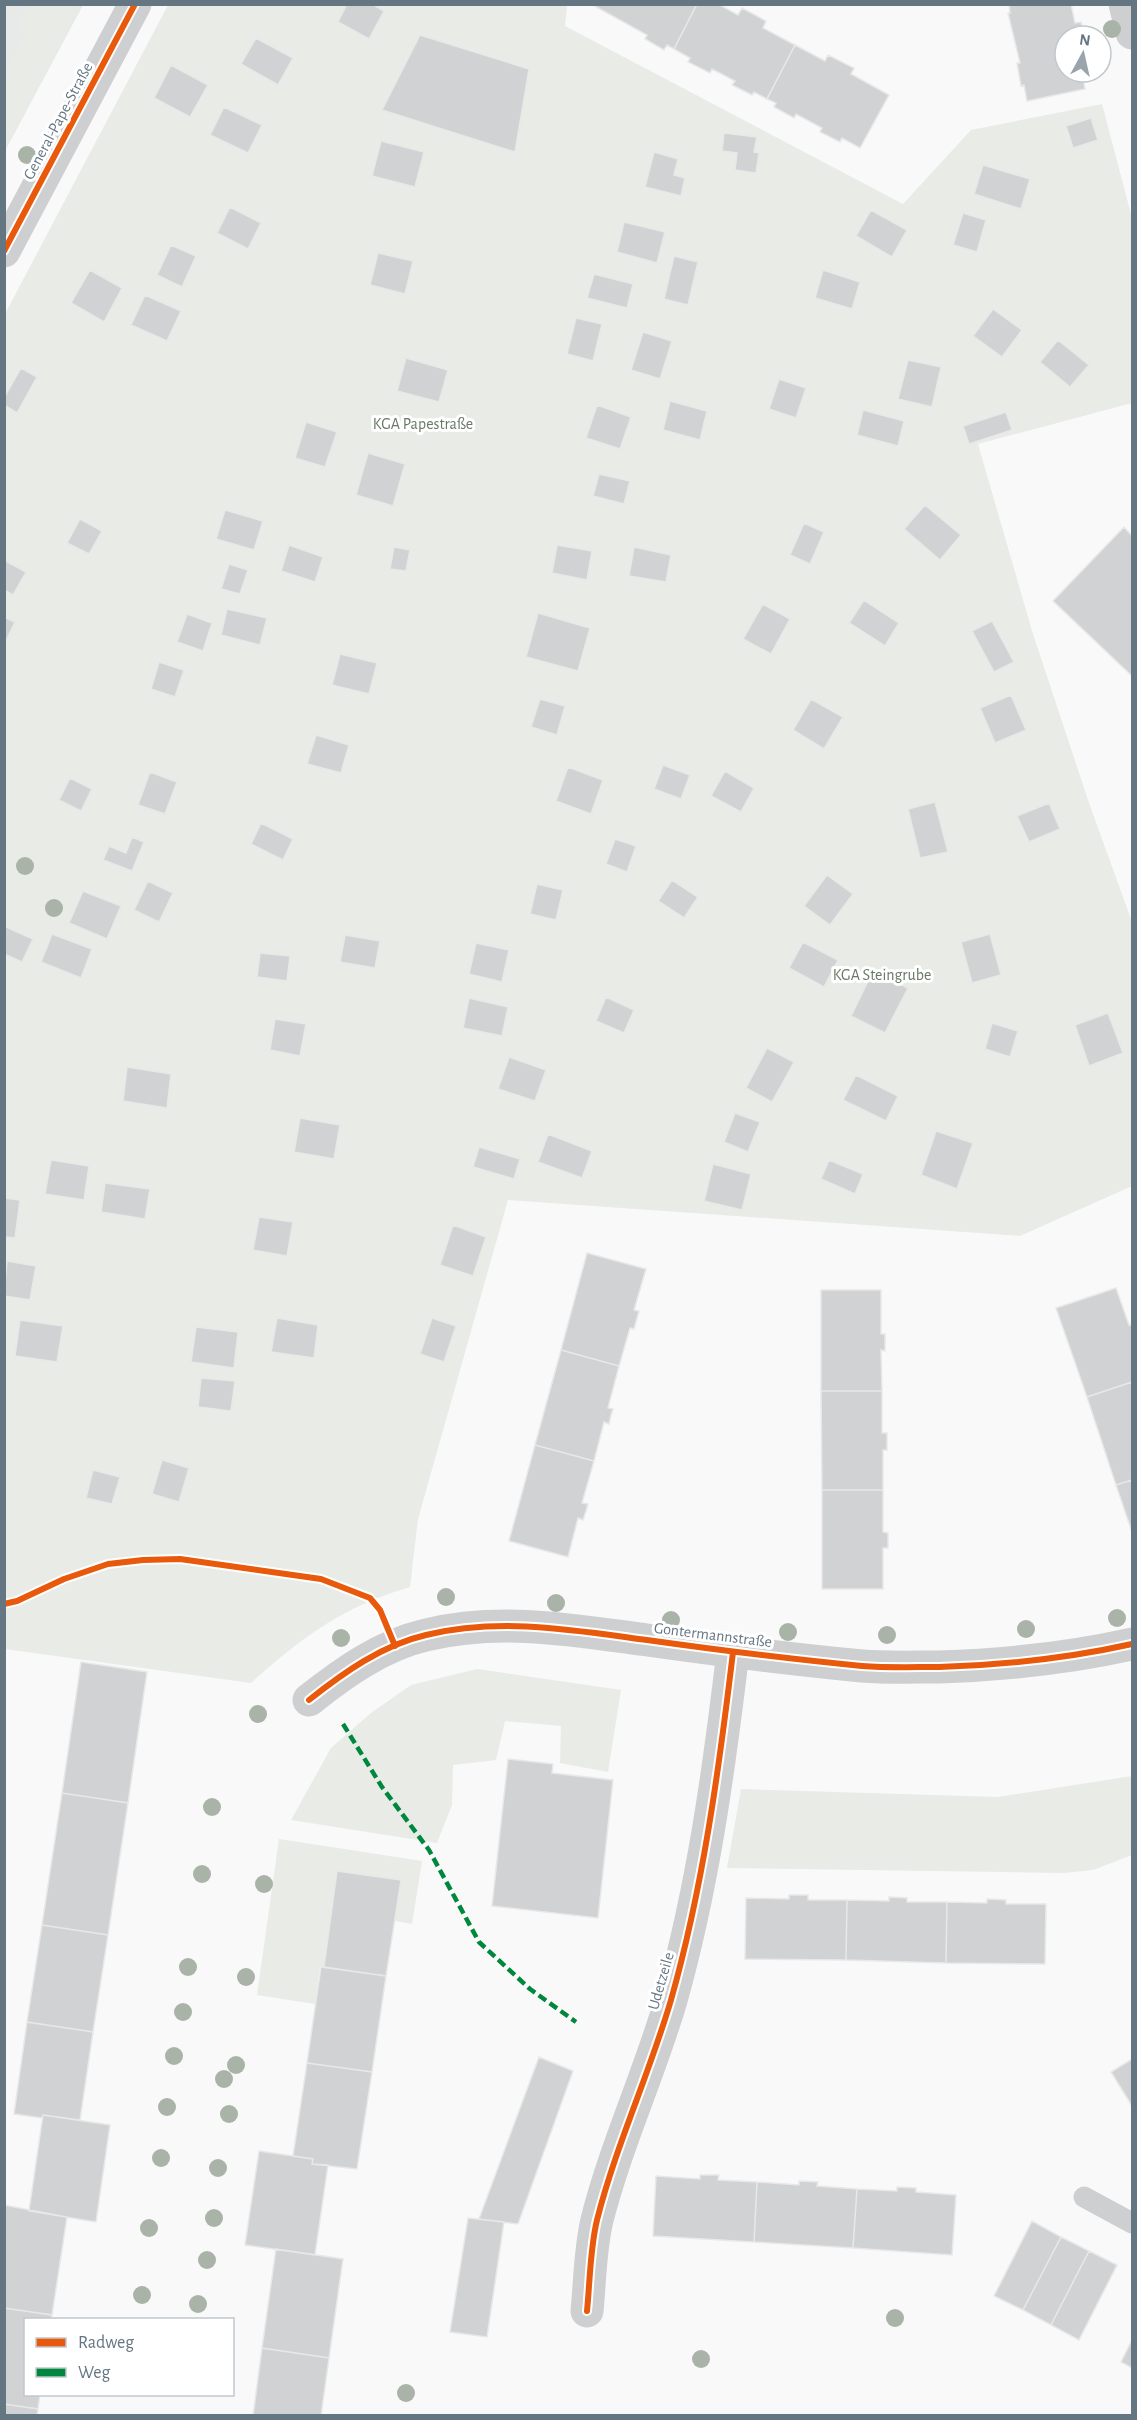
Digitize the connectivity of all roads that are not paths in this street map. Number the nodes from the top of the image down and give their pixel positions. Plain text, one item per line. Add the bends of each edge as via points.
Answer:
1 (135, 4) edge
2 (1125, 4) edge
3 (1132, 33) edge
4 (4, 251) edge
5 (1132, 1644) edge
6 (733, 1652) junction
7 (309, 1701) dead end
8 (1084, 2197) dead end
9 (1132, 2223) edge
10 (587, 2311) dead end

1 - 4 street, General-Pape-Straße
2 - 3 street
5 - 6 street, Gontermannstraße via 1056,1658 918,1667 865,1666
6 - 7 street, Gontermannstraße via 501,1624 462,1628 424,1635 376,1655 337,1678
6 - 10 street, Udetzeile via 703,1864 688,1934 650,2067 596,2223
8 - 9 lane

